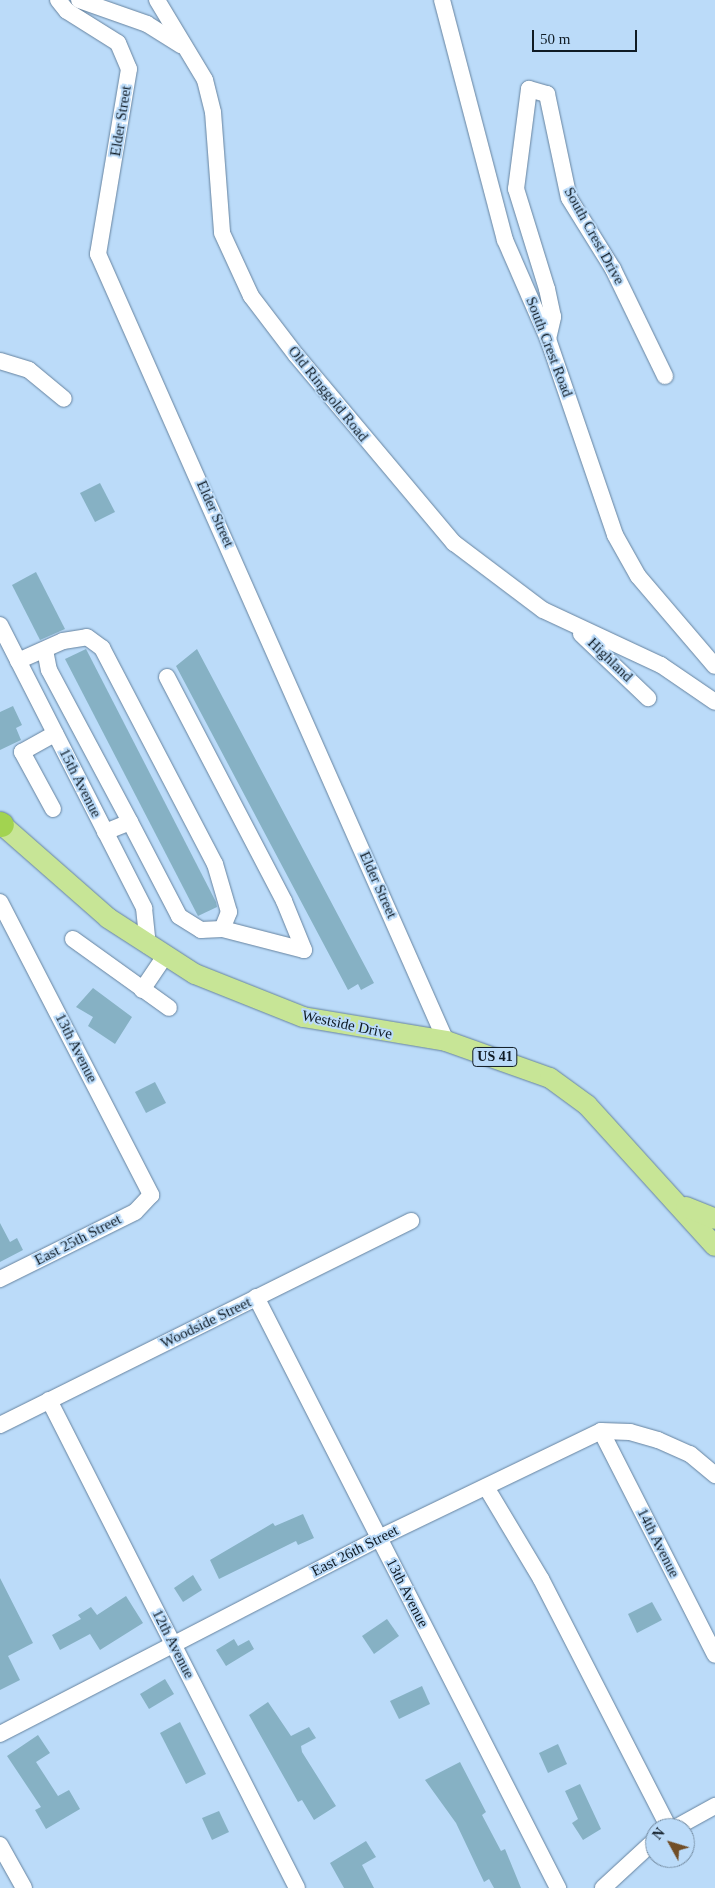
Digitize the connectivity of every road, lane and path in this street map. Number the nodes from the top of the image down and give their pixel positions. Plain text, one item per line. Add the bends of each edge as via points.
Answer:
1 (58, 0) edge
2 (79, 0) edge
3 (157, 0) edge
4 (442, 0) edge
5 (183, 46) junction
6 (548, 339) junction
7 (0, 361) edge
8 (665, 376) dead end
9 (64, 399) dead end
10 (571, 623) junction
11 (2, 635) edge
12 (46, 650) junction
13 (18, 661) junction
14 (715, 666) edge
15 (167, 677) dead end
16 (648, 698) dead end
17 (715, 702) edge
18 (55, 734) junction
19 (100, 766) junction
20 (78, 779) junction
21 (53, 809) dead end
22 (130, 822) junction
23 (1, 824) edge
24 (105, 832) junction
25 (0, 902) edge
26 (222, 929) junction
27 (73, 939) dead end
28 (148, 946) junction
29 (165, 956) junction
30 (142, 990) junction
31 (169, 1008) dead end
32 (446, 1041) junction
33 (151, 1195) joint
34 (687, 1210) junction
35 (715, 1219) edge
36 (411, 1221) dead end
37 (715, 1230) edge
38 (715, 1246) edge
39 (0, 1279) edge
40 (256, 1297) junction
41 (49, 1400) junction
42 (0, 1425) edge
43 (601, 1431) junction
44 (715, 1475) edge
45 (486, 1486) junction
46 (379, 1538) junction
47 (174, 1646) junction
48 (715, 1655) edge
49 (0, 1734) edge
50 (715, 1806) edge
51 (664, 1818) edge
52 (693, 1818) edge
53 (0, 1845) edge
54 (645, 1849) edge
55 (24, 1888) edge
56 (296, 1888) edge
57 (558, 1888) edge
58 (603, 1888) edge

1 - 32 street, Elder Street via 67,11 118,43 129,69 98,254
2 - 5 street, Old Ringgold Road via 147,24
3 - 5 street
4 - 6 street, South Crest Road via 505,240
5 - 10 street, Old Ringgold Road via 205,80 213,112 222,233 251,296 454,543 543,610
6 - 8 street, South Crest Drive via 553,317 516,189 529,89 547,94 569,198 613,269
6 - 14 street, South Crest Road via 615,535 638,576
7 - 9 street via 29,370
10 - 16 street, Highland
10 - 17 street, Old Ringgold Road via 661,665
11 - 13 street, 15th Avenue
12 - 13 street
12 - 19 street via 50,670
12 - 26 street via 63,641 87,637 102,648 215,864 229,912
13 - 18 street, 15th Avenue
15 - 26 street via 284,900 304,950
18 - 20 street, 15th Avenue
18 - 21 street via 22,752
19 - 20 street
19 - 22 street
20 - 24 street, 15th Avenue
22 - 24 street
22 - 26 street via 179,916 201,930
23 - 28 main road, Westside Drive / US 41 via 108,918
24 - 28 street, 15th Avenue via 144,908
25 - 33 street, 13th Avenue
27 - 30 street
28 - 29 main road, Westside Drive / US 41
29 - 30 street
29 - 32 main road, Westside Drive / US 41 via 227,989 303,1017
30 - 31 street
32 - 34 main road, Westside Drive / US 41 via 550,1078 587,1105
33 - 39 street, East 25th Street via 135,1212
34 - 35 main road
34 - 37 main road, Westside Drive / US 41
34 - 38 main road, Westside Drive / US 41
36 - 40 street, Woodside Street
40 - 41 street, Woodside Street
40 - 46 street, 13th Avenue
41 - 42 street, Woodside Street
41 - 47 street, 12th Avenue
43 - 44 street, East 26th Street via 630,1432 658,1440 690,1454
43 - 45 street, East 26th Street
43 - 48 street, 14th Avenue
45 - 46 street, East 26th Street
45 - 51 street via 541,1579
46 - 47 street, East 26th Street
46 - 57 street, 13th Avenue
47 - 49 street, East 26th Street
47 - 56 street, 12th Avenue
50 - 52 street
53 - 55 street
54 - 58 street

